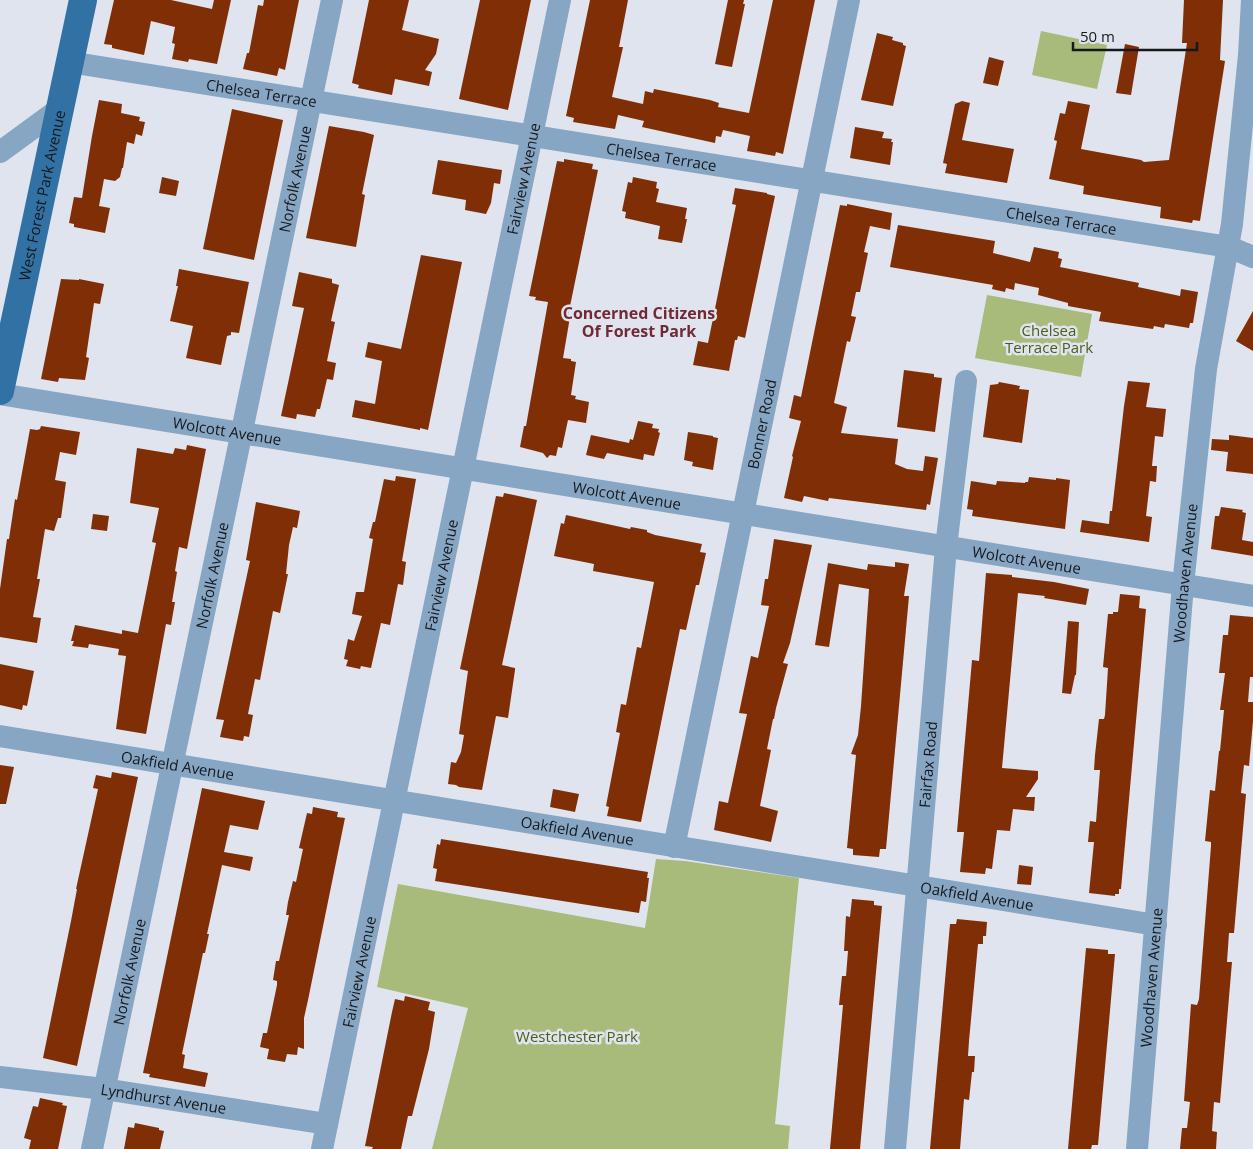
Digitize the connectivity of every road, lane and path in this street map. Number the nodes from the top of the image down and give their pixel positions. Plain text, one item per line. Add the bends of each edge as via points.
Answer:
1 (82, 0) edge
2 (332, 0) edge
3 (560, 0) edge
4 (849, 0) edge
5 (1252, 0) edge
6 (69, 62) junction
7 (311, 100) junction
8 (60, 109) junction
9 (532, 136) junction
10 (0, 152) edge
11 (812, 180) junction
12 (1229, 247) junction
13 (1253, 257) edge
14 (966, 381) dead end
15 (0, 392) edge
16 (241, 433) junction
17 (463, 469) junction
18 (742, 514) junction
19 (946, 547) junction
20 (1182, 585) junction
21 (1253, 596) edge
22 (0, 736) edge
23 (172, 764) junction
24 (394, 801) junction
25 (674, 847) junction
26 (917, 885) junction
27 (1156, 925) junction
28 (0, 1077) edge
29 (104, 1089) junction
30 (328, 1124) junction
31 (92, 1149) edge
32 (322, 1149) edge
33 (895, 1149) edge
34 (1137, 1149) edge

1 - 6 main road, West Forest Park Avenue
2 - 7 street, Norfolk Avenue
3 - 9 street, Fairview Avenue
4 - 11 street, Bonner Road
5 - 12 street, Woodhaven Avenue via 1249,64
6 - 7 street, Chelsea Terrace
6 - 8 main road, West Forest Park Avenue
7 - 9 street, Chelsea Terrace
7 - 16 street, Norfolk Avenue
8 - 10 street
8 - 15 main road, West Forest Park Avenue
9 - 11 street, Chelsea Terrace
9 - 17 street, Fairview Avenue
11 - 12 street, Chelsea Terrace
11 - 18 street, Bonner Road
12 - 13 street, Chelsea Terrace
12 - 20 street, Woodhaven Avenue via 1206,369
14 - 19 street, Fairfax Road
15 - 16 street, Wolcott Avenue
16 - 17 street, Wolcott Avenue
16 - 23 street, Norfolk Avenue
17 - 18 street, Wolcott Avenue
17 - 24 street, Fairview Avenue
18 - 19 street, Wolcott Avenue
18 - 25 street, Bonner Road
19 - 20 street, Wolcott Avenue
19 - 26 street, Fairfax Road
20 - 21 street, Wolcott Avenue
20 - 27 street, Woodhaven Avenue
22 - 23 street, Oakfield Avenue
23 - 24 street, Oakfield Avenue
23 - 29 street, Norfolk Avenue
24 - 25 street, Oakfield Avenue
24 - 30 street, Fairview Avenue
25 - 26 street, Oakfield Avenue
26 - 27 street, Oakfield Avenue
26 - 33 street, Fairfax Road
27 - 34 street, Woodhaven Avenue
28 - 29 street, Lyndhurst Avenue
29 - 30 street, Lyndhurst Avenue
29 - 31 street, Norfolk Avenue
30 - 32 street, Fairview Avenue

